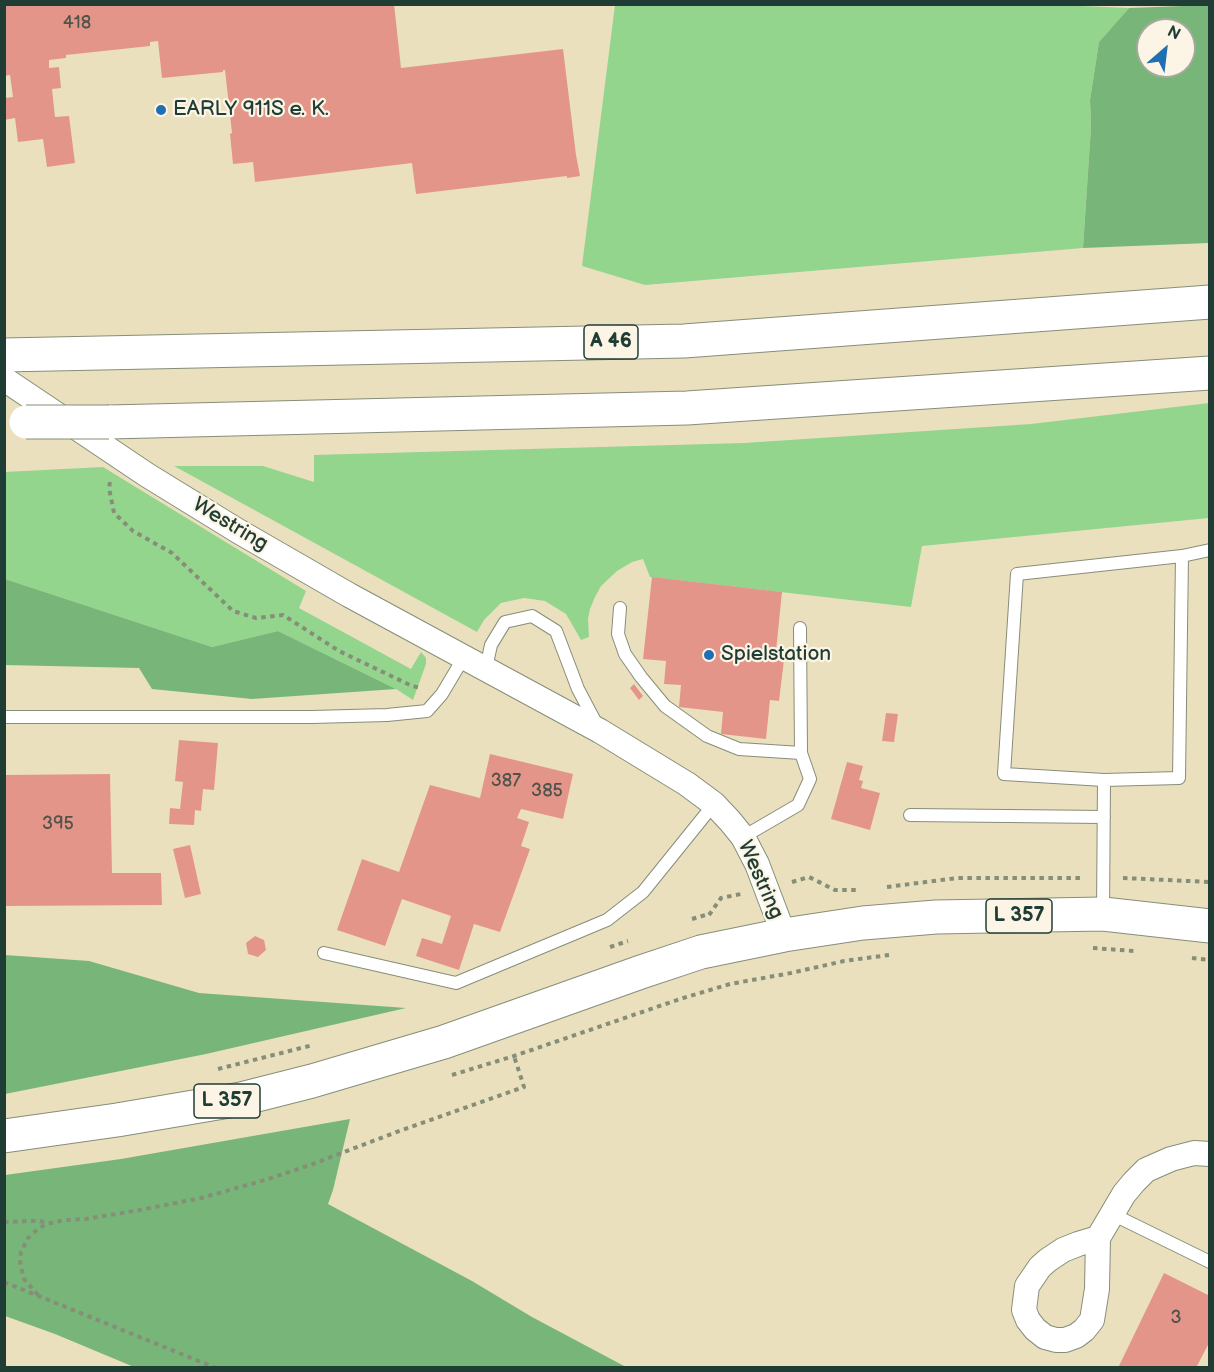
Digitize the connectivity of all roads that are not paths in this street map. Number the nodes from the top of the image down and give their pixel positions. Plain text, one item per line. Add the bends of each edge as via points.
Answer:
1 (1209, 302) edge
2 (7, 363) edge
3 (1209, 373) edge
4 (15, 422) edge
5 (110, 436) junction
6 (1209, 550) edge
7 (1182, 556) junction
8 (620, 608) dead end
9 (800, 628) dead end
10 (464, 657) junction
11 (486, 668) junction
12 (4, 717) edge
13 (600, 731) junction
14 (801, 753) junction
15 (1104, 780) junction
16 (714, 804) junction
17 (909, 815) dead end
18 (1104, 817) junction
19 (743, 837) junction
20 (1103, 914) junction
21 (1209, 926) edge
22 (784, 935) junction
23 (324, 953) dead end
24 (4, 1136) edge
25 (1209, 1154) edge
26 (1112, 1214) junction
27 (1098, 1238) dead end
28 (1209, 1263) edge

1 - 2 main road, A 46 via 684,341
2 - 5 street, Westring
3 - 5 main road via 687,408
4 - 5 main road, bridge
5 - 10 street, Westring via 147,475 349,595
6 - 7 lane
7 - 15 lane via 1179,778
7 - 15 lane via 1017,574 1004,774
8 - 14 lane via 618,634 625,654 665,706 707,736 739,749
9 - 14 lane
10 - 11 street, Westring
10 - 12 lane via 427,711 312,717
11 - 13 street, Westring
11 - 13 lane via 491,645 505,622 532,616 556,631 578,689
13 - 16 street, Westring
14 - 19 lane via 810,779 798,805
15 - 18 lane
16 - 19 street, Westring
16 - 23 lane via 643,892 607,920 456,983
17 - 18 lane
18 - 20 lane
19 - 22 street, Westring
20 - 21 main road, Westring / L 357
20 - 22 main road, Westring / L 357 via 936,917
22 - 24 main road, L 357 via 701,952 444,1042 312,1081 230,1101
25 - 26 street via 1182,1155 1146,1170
26 - 27 street
26 - 28 lane

